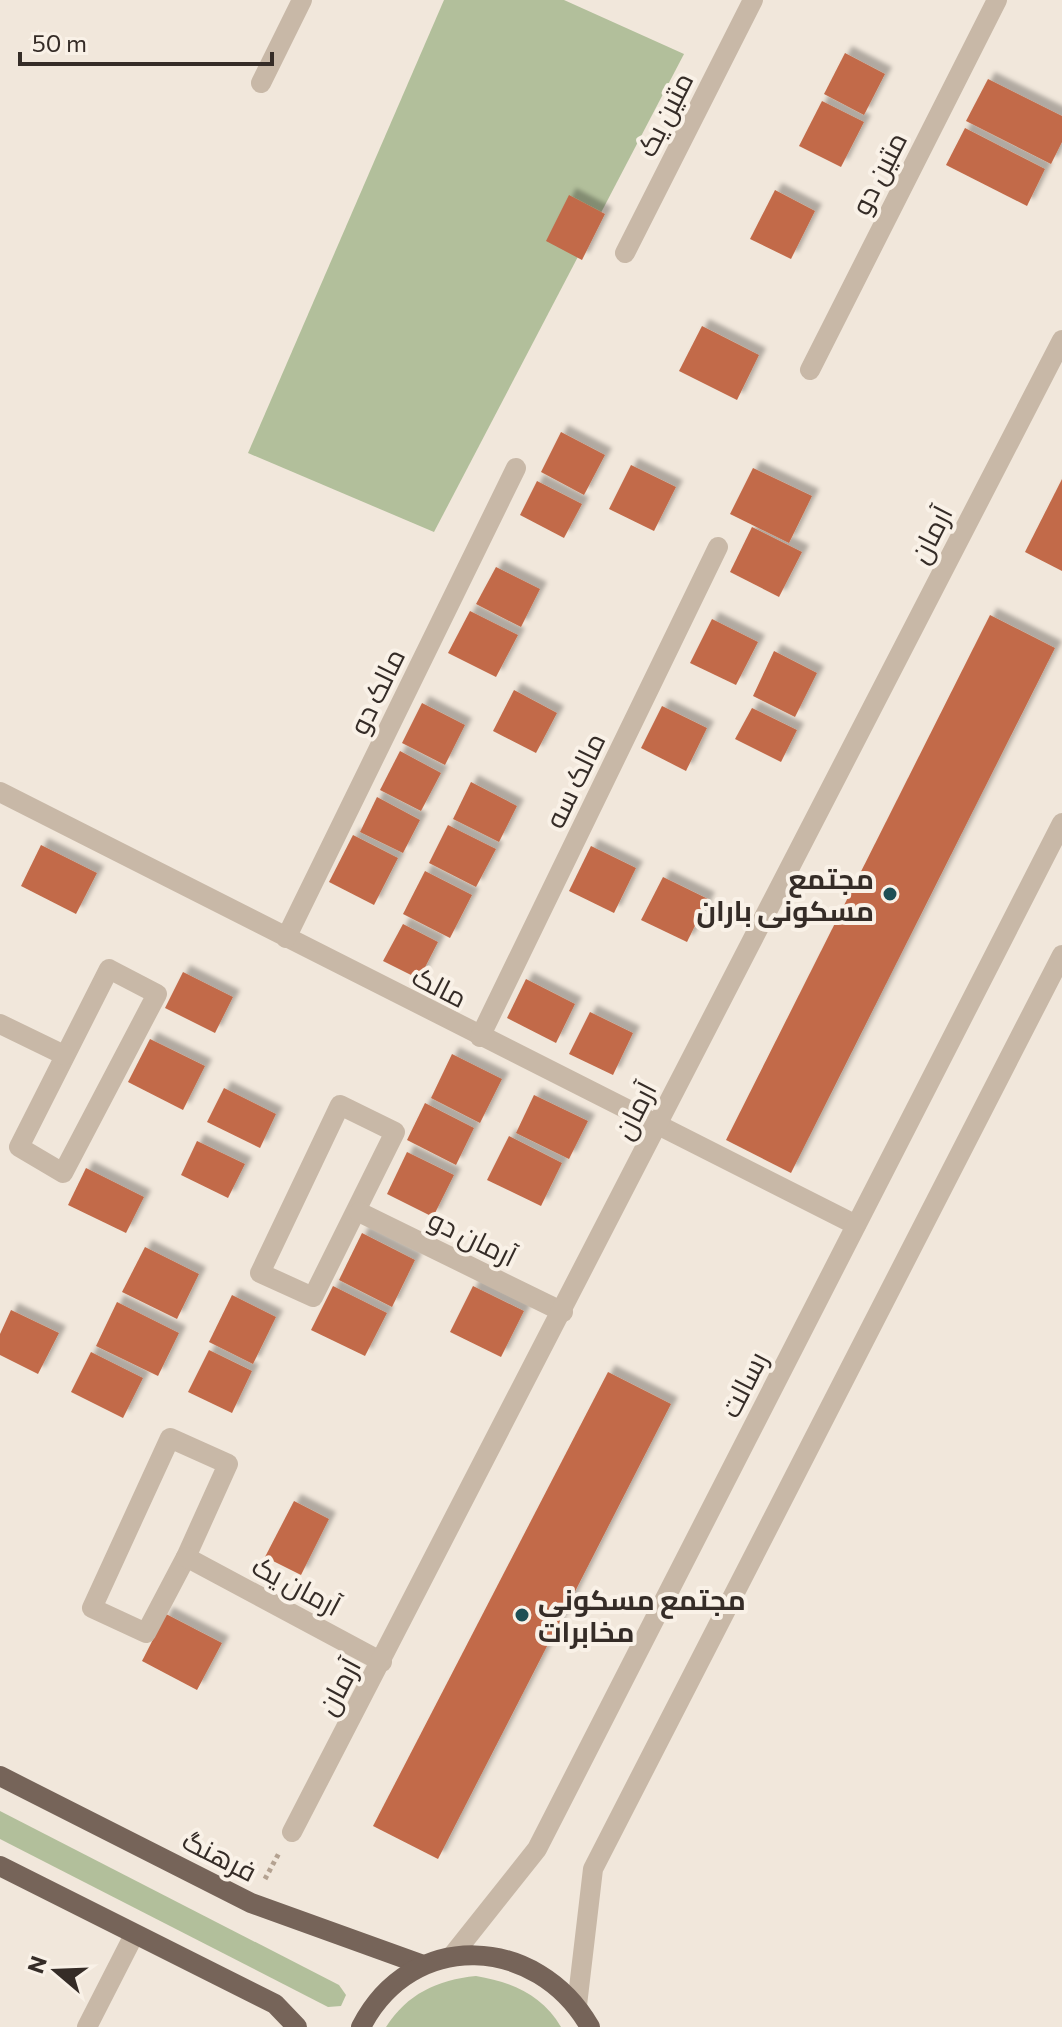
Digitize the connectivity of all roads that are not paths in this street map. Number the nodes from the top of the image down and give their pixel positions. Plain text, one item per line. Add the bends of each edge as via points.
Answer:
1 (302, 0) edge
2 (753, 0) edge
3 (997, 0) edge
4 (261, 83) dead end
5 (625, 253) dead end
6 (1062, 340) edge
7 (810, 370) dead end
8 (516, 468) dead end
9 (718, 547) dead end
10 (0, 792) edge
11 (1062, 823) edge
12 (286, 938) junction
13 (1062, 955) edge
14 (0, 1024) edge
15 (480, 1037) junction
16 (64, 1055) junction
17 (657, 1126) junction
18 (359, 1212) junction
19 (856, 1225) junction
20 (563, 1312) junction
21 (186, 1557) junction
22 (382, 1662) junction
23 (0, 1776) edge
24 (292, 1832) road end
25 (0, 1866) edge
26 (134, 1935) junction
27 (452, 1956) junction
28 (423, 1965) junction
29 (577, 2005) junction
30 (87, 2027) edge
31 (297, 2027) edge
32 (361, 2027) edge
33 (590, 2027) edge

1 - 4 street
2 - 5 street, متین یک
3 - 7 street, متین دو
6 - 17 street, آرمان
8 - 12 street, مالک دو
9 - 15 street, مالک سه
10 - 12 street, مالک
11 - 19 street, رسالت
12 - 15 street, مالک
13 - 29 street via 593,1869
14 - 16 street
15 - 17 street, مالک
16 - 16 street via 109,969 157,994 63,1173 19,1147
17 - 19 street, مالک
17 - 20 street, آرمان
18 - 18 street via 395,1132 340,1105 260,1273 313,1297
18 - 20 street, آرمان دو
19 - 27 street, رسالت via 537,1849
20 - 22 street, آرمان
21 - 21 street via 228,1464 170,1438 92,1608 146,1633
21 - 22 street, آرمان یک
22 - 24 street, آرمان
23 - 28 main road, فرهنگ via 251,1903
25 - 26 main road
26 - 30 street
26 - 31 main road via 275,2004
27 - 28 main road
27 - 29 main road via 507,1959 533,1969
28 - 32 main road via 378,2000
29 - 33 main road

